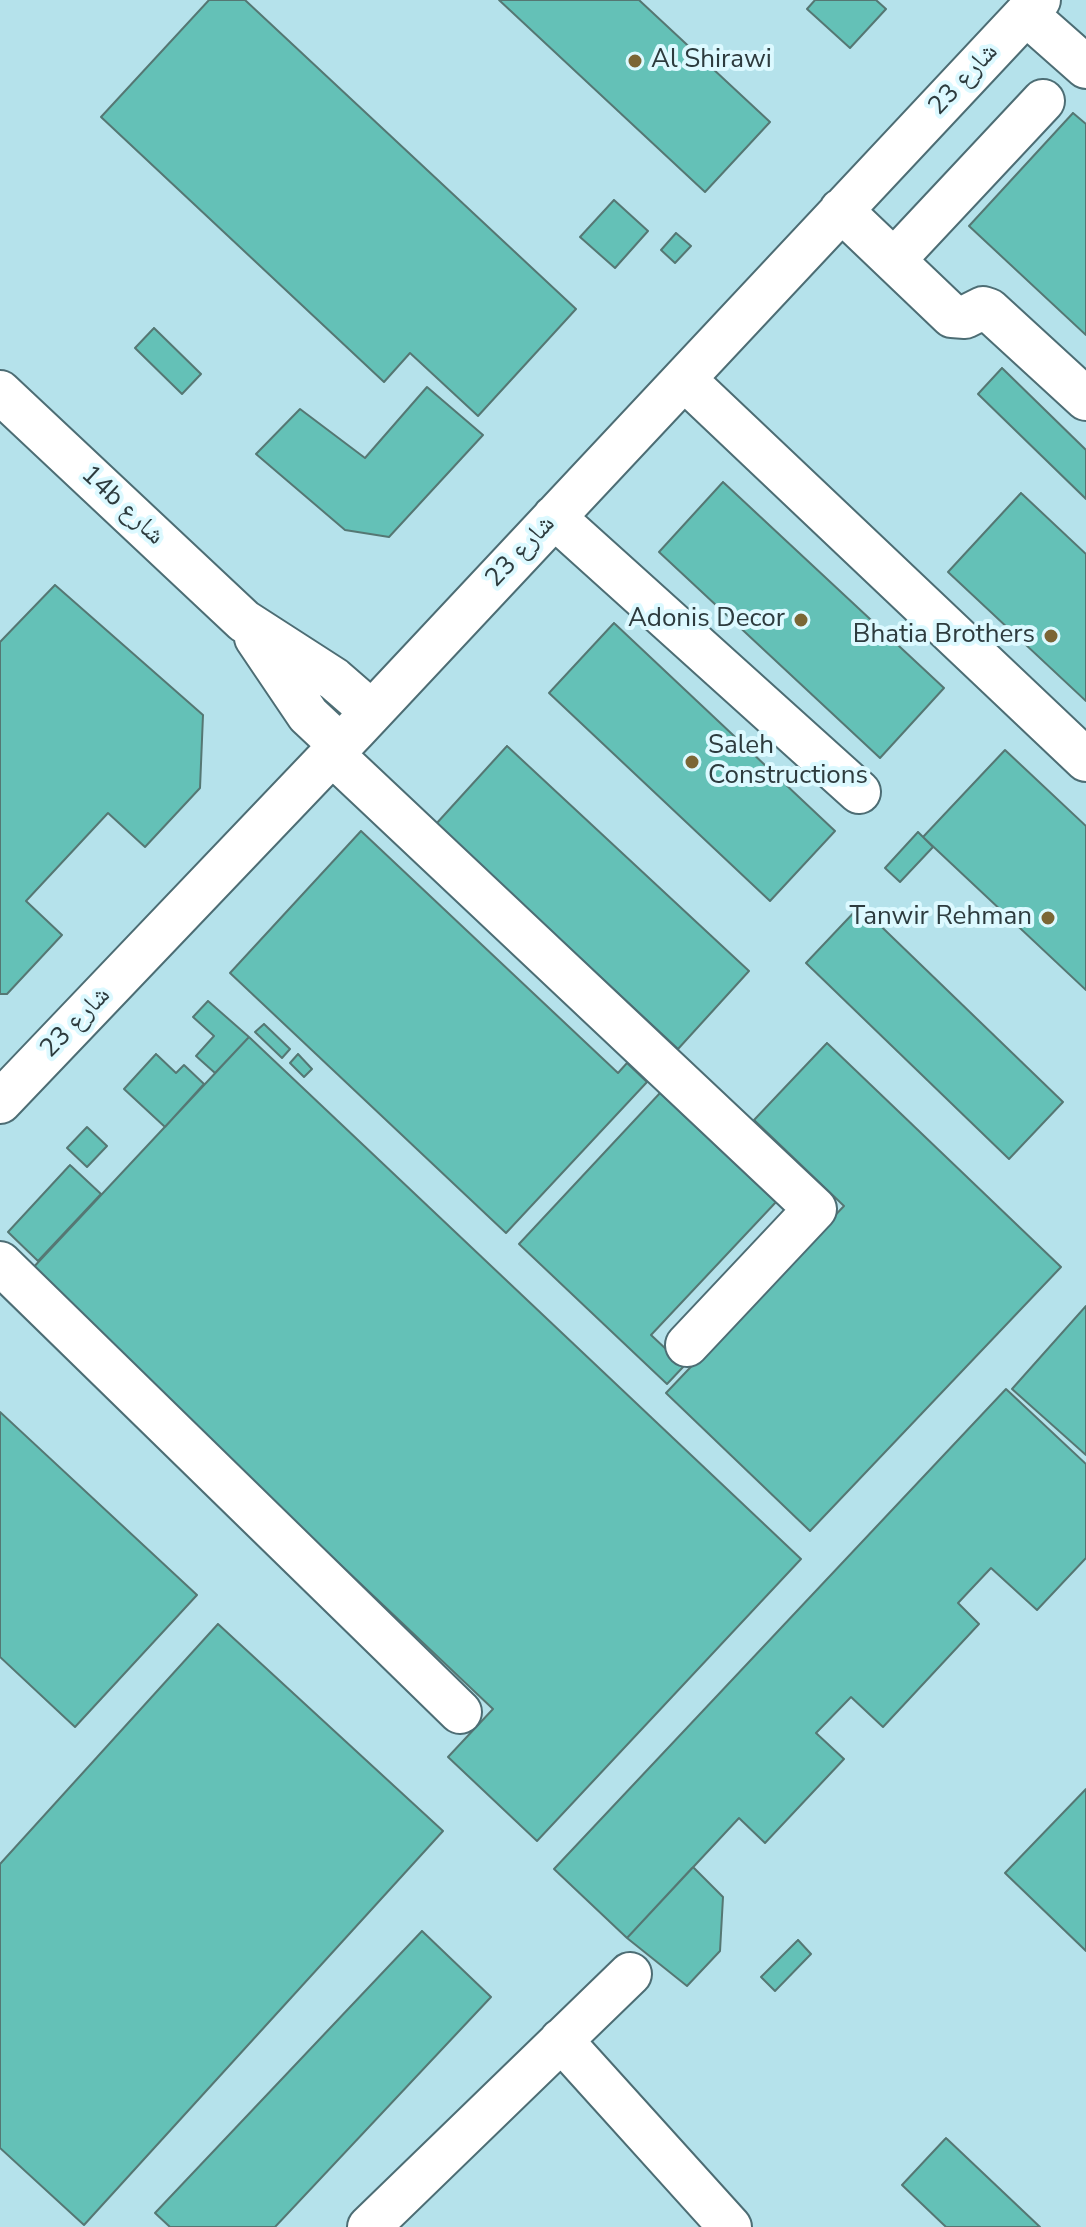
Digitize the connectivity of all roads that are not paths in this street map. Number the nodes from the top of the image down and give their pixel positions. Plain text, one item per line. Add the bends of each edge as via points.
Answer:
1 (1032, 7) edge
2 (1086, 67) edge
3 (1043, 101) dead end
4 (841, 210) junction
5 (894, 260) junction
6 (684, 379) junction
7 (0, 392) edge
8 (1086, 399) edge
9 (554, 517) junction
10 (244, 621) junction
11 (372, 712) junction
12 (336, 749) junction
13 (1086, 760) edge
14 (859, 792) dead end
15 (0, 1102) edge
16 (0, 1263) edge
17 (687, 1345) dead end
18 (460, 1712) dead end
19 (630, 1974) dead end
20 (561, 2040) junction
21 (369, 2227) edge
22 (730, 2227) edge

1 - 2 street
1 - 4 street, شارع 23
3 - 5 street
4 - 5 street
4 - 6 street, شارع 23
5 - 8 street via 952,316 989,310
6 - 9 street, شارع 23
6 - 13 street
7 - 10 street, 14b شارع
9 - 11 street, شارع 23
9 - 14 street
10 - 11 street, 14b شارع via 334,679
10 - 12 street, 14b شارع
11 - 12 street, شارع 23
12 - 15 street, شارع 23
12 - 17 street, 14b شارع via 815,1209
16 - 18 street
19 - 20 street
20 - 21 street
20 - 22 street

